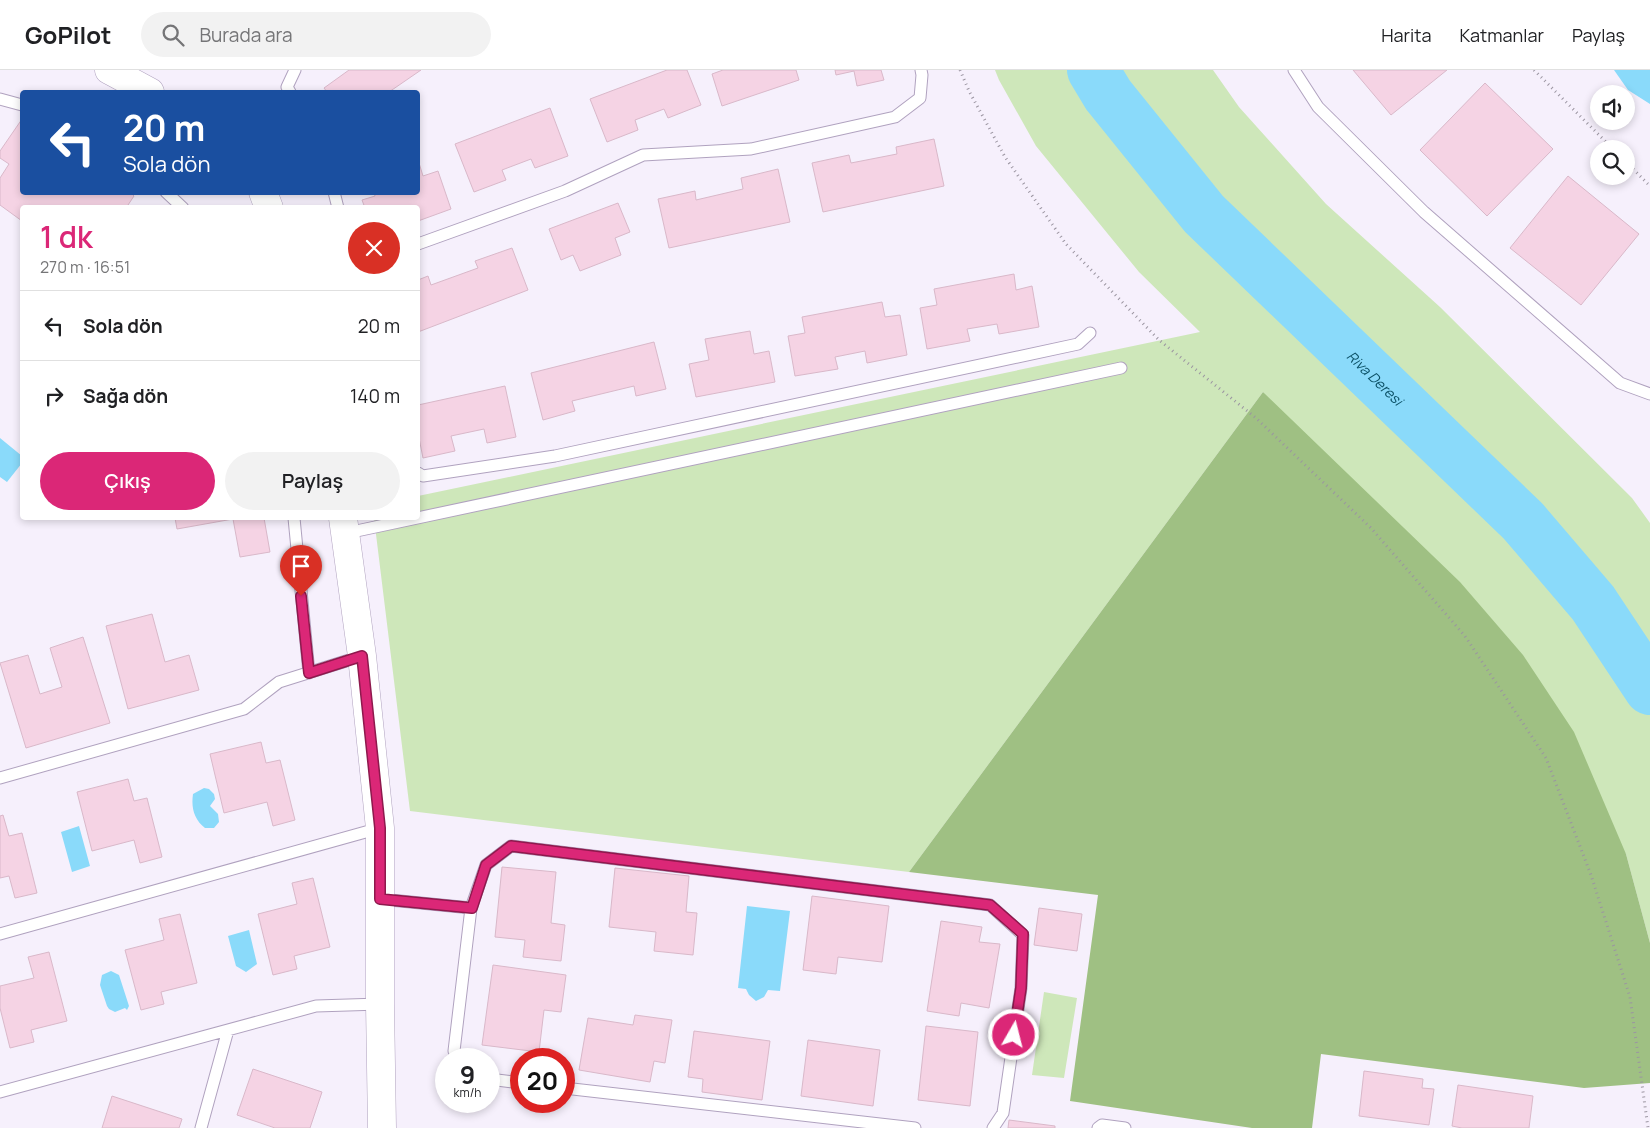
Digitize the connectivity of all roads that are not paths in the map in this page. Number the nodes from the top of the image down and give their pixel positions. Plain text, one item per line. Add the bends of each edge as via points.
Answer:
1 (109, 70) edge
2 (295, 70) edge
3 (921, 70) edge
4 (1294, 70) edge
5 (146, 90) edge
6 (289, 90) edge
7 (0, 99) edge
8 (20, 104) edge
9 (169, 195) edge
10 (179, 205) edge
11 (420, 243) edge
12 (1090, 333) dead end
13 (1121, 368) dead end
14 (1650, 394) edge
15 (420, 474) edge
16 (420, 510) edge
17 (294, 520) edge
18 (370, 520) edge
19 (345, 525) edge
20 (362, 656) junction
21 (309, 673) junction
22 (0, 778) edge
23 (380, 828) junction
24 (380, 899) junction
25 (472, 908) junction
26 (0, 934) edge
27 (380, 1004) junction
28 (228, 1030) junction
29 (454, 1048) edge
30 (575, 1089) edge
31 (0, 1092) edge
32 (201, 1128) edge
33 (382, 1128) edge
34 (915, 1128) edge
35 (992, 1128) edge
36 (1098, 1128) edge
37 (1125, 1128) edge

1 - 5 street
2 - 6 lane via 287,87
3 - 11 lane via 920,98 896,117 751,149 643,155 565,191
4 - 14 lane via 1318,107 1424,212 1620,384
7 - 8 lane
9 - 10 lane
12 - 15 lane via 1078,344 564,454
13 - 16 lane
17 - 21 lane
18 - 19 lane
19 - 20 street
20 - 21 lane
20 - 23 street
21 - 22 lane via 279,682 244,709
23 - 24 street
23 - 26 lane
24 - 25 lane
24 - 27 street
25 - 29 lane
25 - 35 lane via 486,865 511,846 990,905 1023,934 1021,988 1003,1113
27 - 28 lane via 316,1006
27 - 33 street
28 - 31 lane
28 - 32 lane
30 - 34 lane
36 - 37 lane via 1102,1125

